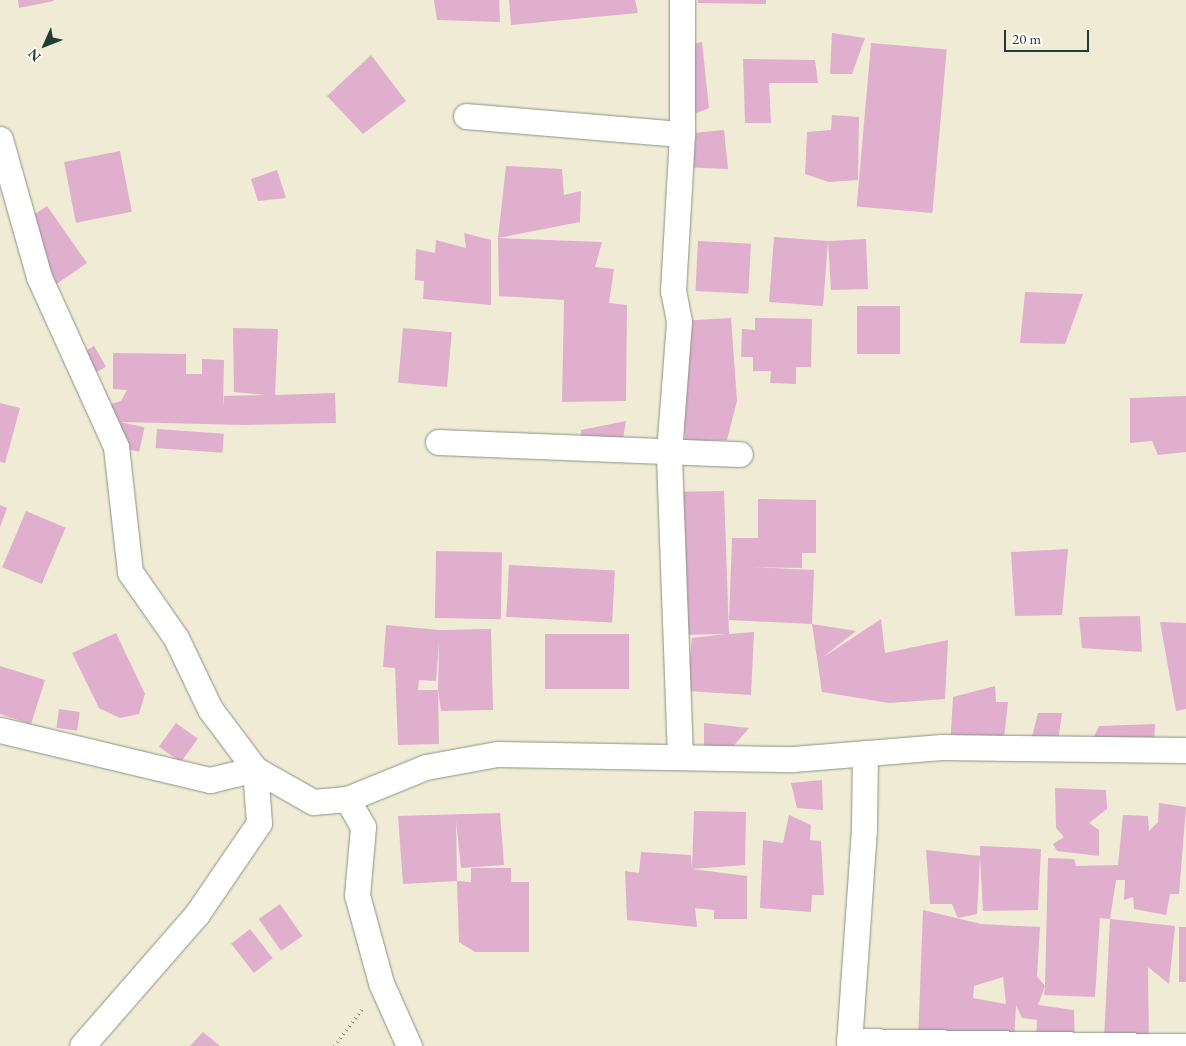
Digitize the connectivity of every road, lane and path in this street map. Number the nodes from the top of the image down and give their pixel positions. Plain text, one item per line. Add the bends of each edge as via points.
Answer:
1 (682, 0) edge
2 (466, 116) dead end
3 (682, 134) junction
4 (0, 139) edge
5 (438, 442) dead end
6 (669, 452) junction
7 (740, 454) dead end
8 (0, 730) edge
9 (1186, 750) edge
10 (865, 753) junction
11 (680, 757) junction
12 (255, 769) junction
13 (347, 798) junction
14 (381, 983) junction
15 (82, 1046) edge
16 (334, 1046) edge
17 (409, 1046) edge
18 (1186, 1046) edge

1 - 3 street
2 - 3 street
3 - 6 street via 673,291 679,321
4 - 12 street via 39,277 116,447 130,572 176,638 210,709
5 - 6 street
6 - 7 street
6 - 11 street
8 - 12 street via 210,780
9 - 10 street via 942,748
10 - 11 street via 793,759
10 - 18 street via 864,830 848,1041
11 - 13 street via 497,754 426,767
12 - 13 street via 313,802
12 - 15 street via 259,823 197,914
13 - 14 street via 363,827 356,895
14 - 16 path
14 - 17 street

